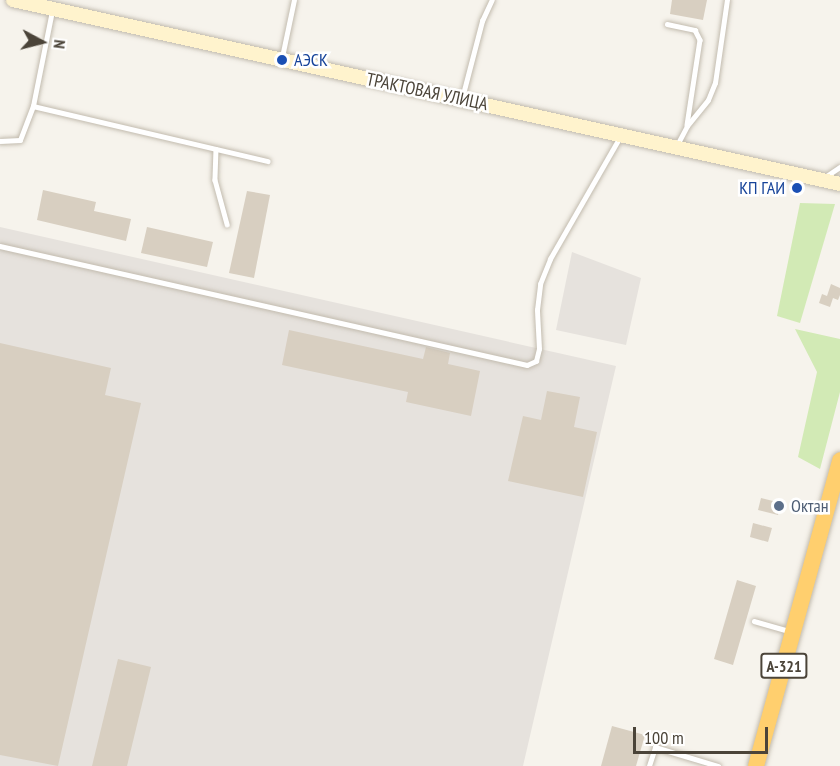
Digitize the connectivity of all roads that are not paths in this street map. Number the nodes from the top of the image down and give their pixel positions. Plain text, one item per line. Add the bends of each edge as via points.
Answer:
1 (13, 0) edge
2 (294, 0) edge
3 (492, 0) edge
4 (727, 0) edge
5 (53, 9) junction
6 (667, 24) dead end
7 (282, 60) junction
8 (461, 100) junction
9 (33, 106) junction
10 (687, 126) junction
11 (621, 135) junction
12 (0, 141) edge
13 (675, 148) junction
14 (216, 149) junction
15 (268, 161) dead end
16 (840, 167) edge
17 (821, 180) junction
18 (839, 184) edge
19 (227, 224) dead end
20 (0, 246) edge
21 (840, 460) edge
22 (754, 621) dead end
23 (794, 633) junction
24 (649, 766) edge
25 (718, 766) edge
26 (756, 766) edge

1 - 5 main road, ТРАКТОВАЯ УЛИЦА
2 - 7 lane
3 - 8 lane via 482,21
4 - 10 lane via 715,83 708,100
5 - 7 main road, ТРАКТОВАЯ УЛИЦА
5 - 9 lane
6 - 10 lane via 695,30 700,40
7 - 8 main road, ТРАКТОВАЯ УЛИЦА
8 - 11 main road, ТРАКТОВАЯ УЛИЦА
9 - 12 lane via 20,140
9 - 14 lane
10 - 13 lane
11 - 13 main road, ТРАКТОВАЯ УЛИЦА
11 - 20 lane via 550,259 540,284 539,349 536,361 526,365
13 - 17 main road, ТРАКТОВАЯ УЛИЦА
14 - 15 lane
14 - 19 lane via 215,180
16 - 17 lane
17 - 18 main road, ТРАКТОВАЯ УЛИЦА
21 - 23 highway, А-321
22 - 23 lane
23 - 26 highway, А-321
24 - 25 lane via 655,747

